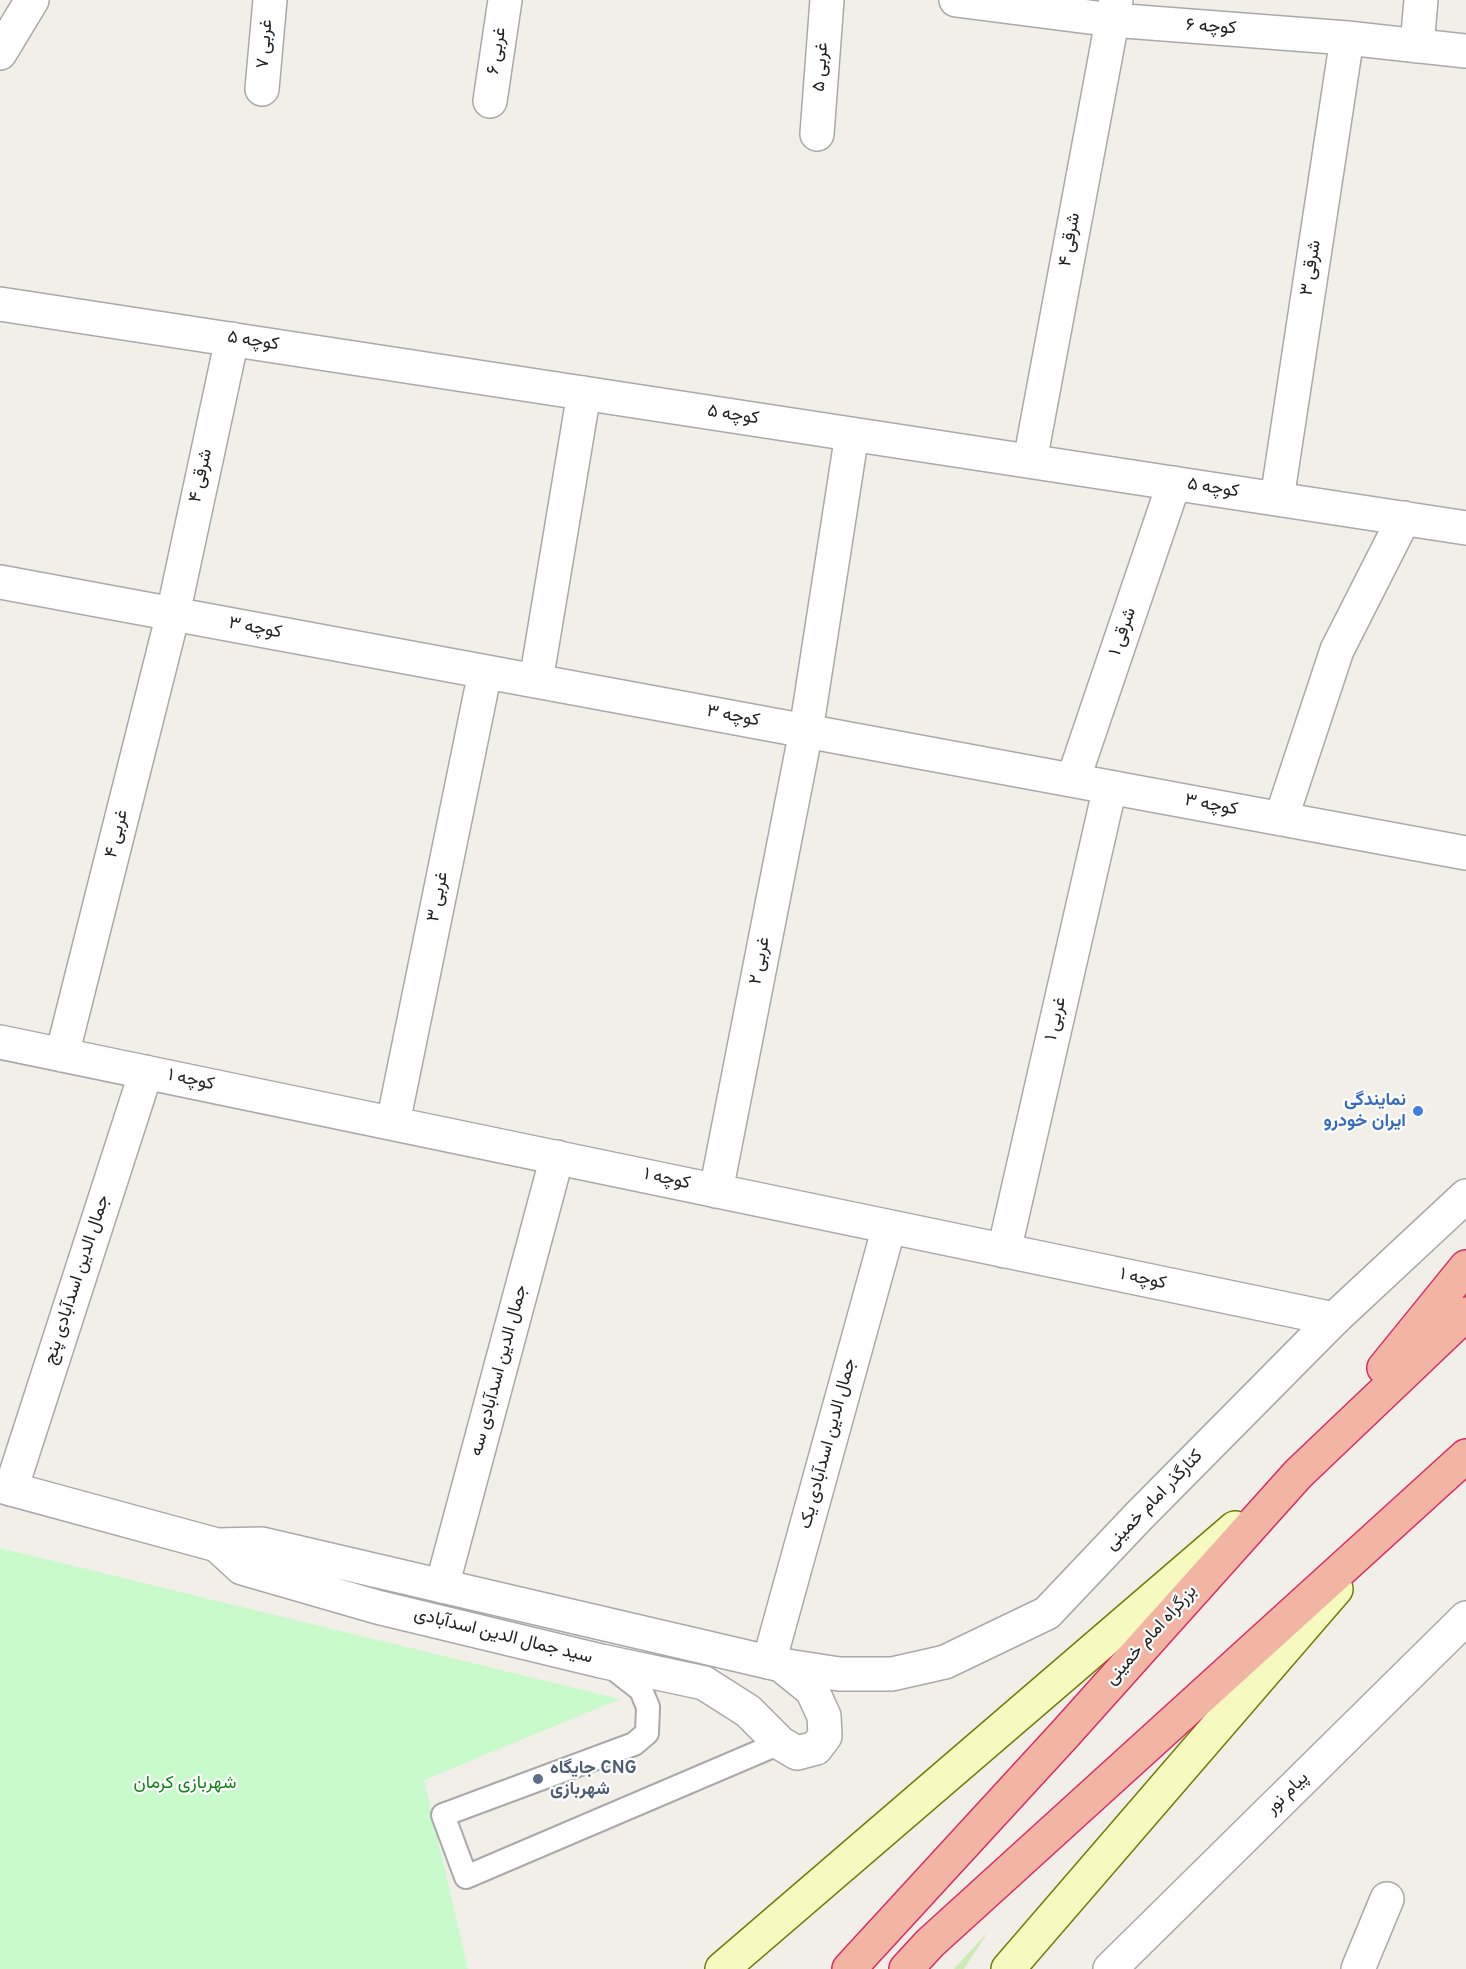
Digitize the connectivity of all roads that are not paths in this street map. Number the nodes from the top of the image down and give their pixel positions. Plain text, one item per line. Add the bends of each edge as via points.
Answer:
1 (32, 0) edge
2 (270, 0) edge
3 (505, 0) edge
4 (827, 0) edge
5 (956, 0) edge
6 (1421, 0) edge
7 (1114, 10) edge
8 (1347, 38) junction
9 (1417, 46) junction
10 (1466, 51) edge
11 (0, 53) edge
12 (262, 89) dead end
13 (490, 101) dead end
14 (817, 134) dead end
15 (0, 304) edge
16 (232, 339) junction
17 (584, 393) junction
18 (852, 434) junction
19 (1030, 461) junction
20 (1174, 483) junction
21 (1277, 499) junction
22 (1404, 518) junction
23 (1466, 528) edge
24 (0, 582) edge
25 (173, 614) junction
26 (485, 672) junction
27 (536, 681) junction
28 (806, 731) junction
29 (1073, 780) junction
30 (1110, 787) junction
31 (1281, 819) junction
32 (1466, 853) edge
33 (0, 1042) edge
34 (62, 1055) junction
35 (146, 1072) junction
36 (393, 1123) junction
37 (557, 1158) junction
38 (716, 1191) junction
39 (1466, 1196) edge
40 (889, 1227) junction
41 (1004, 1251) junction
42 (1466, 1267) edge
43 (1466, 1314) edge
44 (1334, 1319) junction
45 (1466, 1456) edge
46 (1298, 1474) junction
47 (6, 1488) edge
48 (1395, 1521) junction
49 (217, 1545) junction
50 (442, 1586) junction
51 (1466, 1618) edge
52 (601, 1661) junction
53 (775, 1664) junction
54 (780, 1743) junction
55 (1387, 1899) dead end
56 (722, 1969) edge
57 (849, 1969) edge
58 (906, 1969) edge
59 (1008, 1969) edge
60 (1110, 1969) edge
61 (1358, 1969) edge

1 - 11 street
2 - 12 street, غربی ۷
3 - 13 street, غربی ۶
4 - 14 street, غربی ۵
5 - 7 street, کوچه ۶
6 - 9 street
7 - 8 street, کوچه ۶
7 - 19 street, شرقی ۴
8 - 9 street, کوچه ۶
8 - 21 street, شرقی ۳
9 - 10 street, کوچه ۶
15 - 16 street, کوچه ۵
16 - 17 street, کوچه ۵
16 - 25 street, شرقی ۴
17 - 18 street, کوچه ۵
17 - 27 street
18 - 19 street, کوچه ۵
18 - 28 street, غربی ۲
19 - 20 street, کوچه ۵
20 - 21 street, کوچه ۵
20 - 29 street, شرقی ۱
21 - 22 street, کوچه ۵
22 - 23 street, کوچه ۵
22 - 31 street via 1337,650
24 - 25 street, کوچه ۳
25 - 26 street, کوچه ۳
25 - 34 street, غربی ۴
26 - 27 street, کوچه ۳
26 - 36 street, غربی ۳
27 - 28 street, کوچه ۳
28 - 29 street, کوچه ۳
28 - 38 street, غربی ۲
29 - 30 street, کوچه ۳
30 - 31 street, کوچه ۳
30 - 41 street, غربی ۱
31 - 32 street, کوچه ۳
33 - 34 street, کوچه ۱
34 - 35 street, کوچه ۱
35 - 36 street, کوچه ۱
35 - 47 street, جمال الدین اسدآبادی پنج
36 - 37 street, کوچه ۱
37 - 38 street, کوچه ۱
37 - 50 street, جمال الدین اسدآبادی سه
38 - 40 street, کوچه ۱
39 - 44 street, کنارگذر امام خمینی
40 - 41 street, کوچه ۱
40 - 53 street, جمال الدین اسدآبادی یک
41 - 44 street, کوچه ۱
42 - 46 highway
43 - 46 highway, بزرگراه امام خمینی
44 - 53 street, کنارگذر امام خمینی via 1047,1613 945,1662 892,1674 839,1674
45 - 48 highway
46 - 56 main road
46 - 57 highway, بزرگراه امام خمینی
47 - 49 street, سید جمال الدین اسدآبادی
48 - 58 highway
48 - 59 main road
49 - 50 street, سید جمال الدین اسدآبادی via 262,1544
49 - 52 street, سید جمال الدین اسدآبادی via 242,1568 377,1607
50 - 53 street, سید جمال الدین اسدآبادی
51 - 60 street, پیام نور
52 - 54 street, سید جمال الدین اسدآبادی via 704,1683 748,1711
52 - 54 lane via 641,1690 648,1707 647,1733 634,1744 443,1815 466,1877
53 - 54 street via 812,1690 824,1716 825,1736 816,1748 797,1754
55 - 61 street

